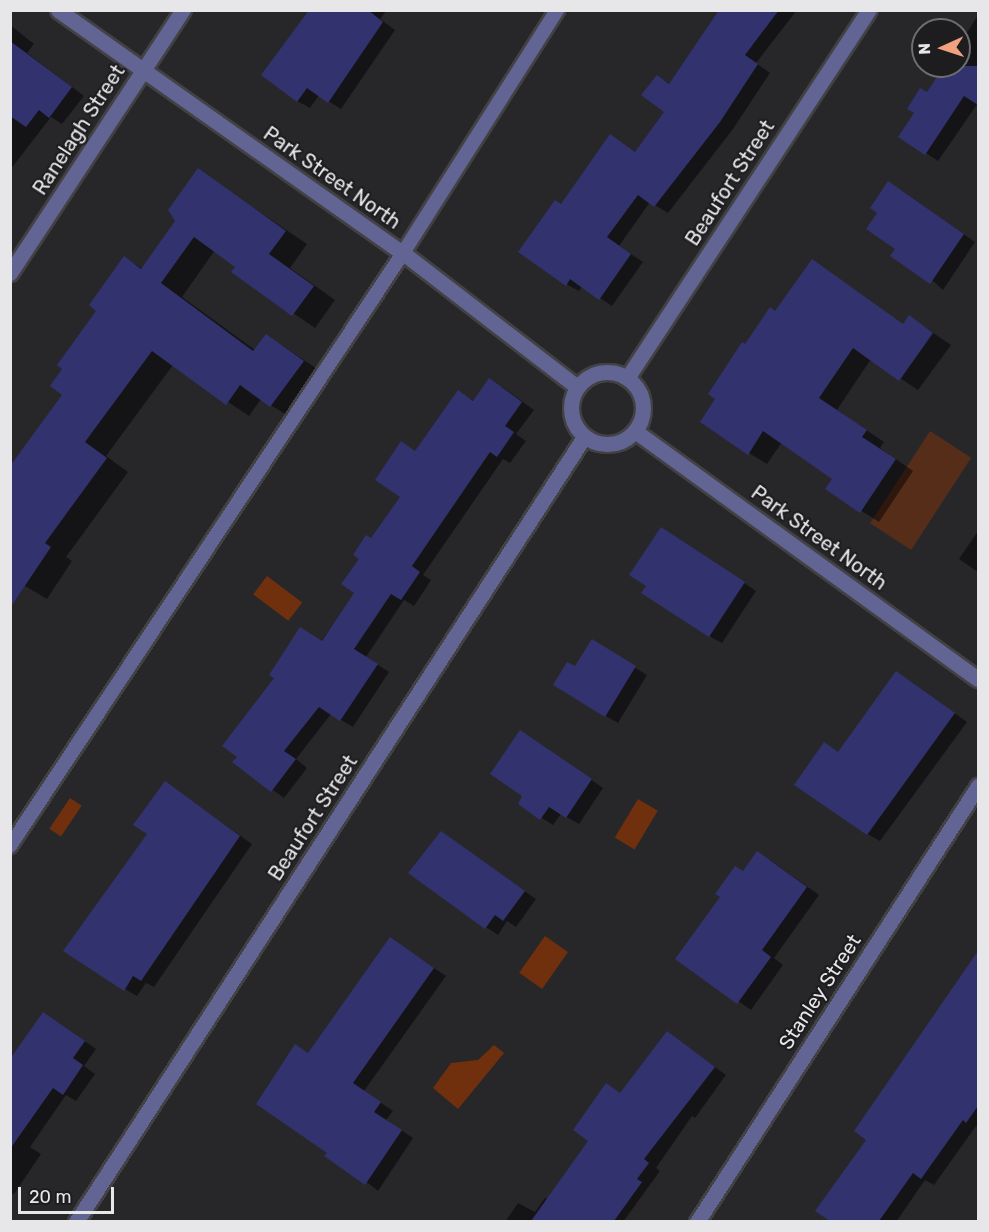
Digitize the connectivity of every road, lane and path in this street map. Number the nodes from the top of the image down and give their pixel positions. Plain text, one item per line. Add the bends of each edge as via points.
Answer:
1 (58, 10) edge
2 (183, 10) edge
3 (557, 10) edge
4 (869, 10) edge
5 (142, 71) junction
6 (403, 253) junction
7 (10, 273) edge
8 (627, 378) junction
9 (577, 387) junction
10 (635, 431) junction
11 (584, 437) junction
12 (978, 679) edge
13 (978, 786) edge
14 (10, 846) edge
15 (76, 1221) edge
16 (697, 1221) edge

1 - 5 street, Park Street North
2 - 5 street, Ranelagh Street
3 - 6 lane
4 - 8 street, Beaufort Street
5 - 6 street, Park Street North
5 - 7 street, Ranelagh Street
6 - 9 street, Park Street North
6 - 14 lane
8 - 9 street via 601,372
8 - 10 street via 638,389 643,405
9 - 11 street via 571,401 573,420
10 - 11 street via 612,444 599,444
10 - 12 street, Park Street North
11 - 15 street, Beaufort Street
13 - 16 street, Stanley Street

